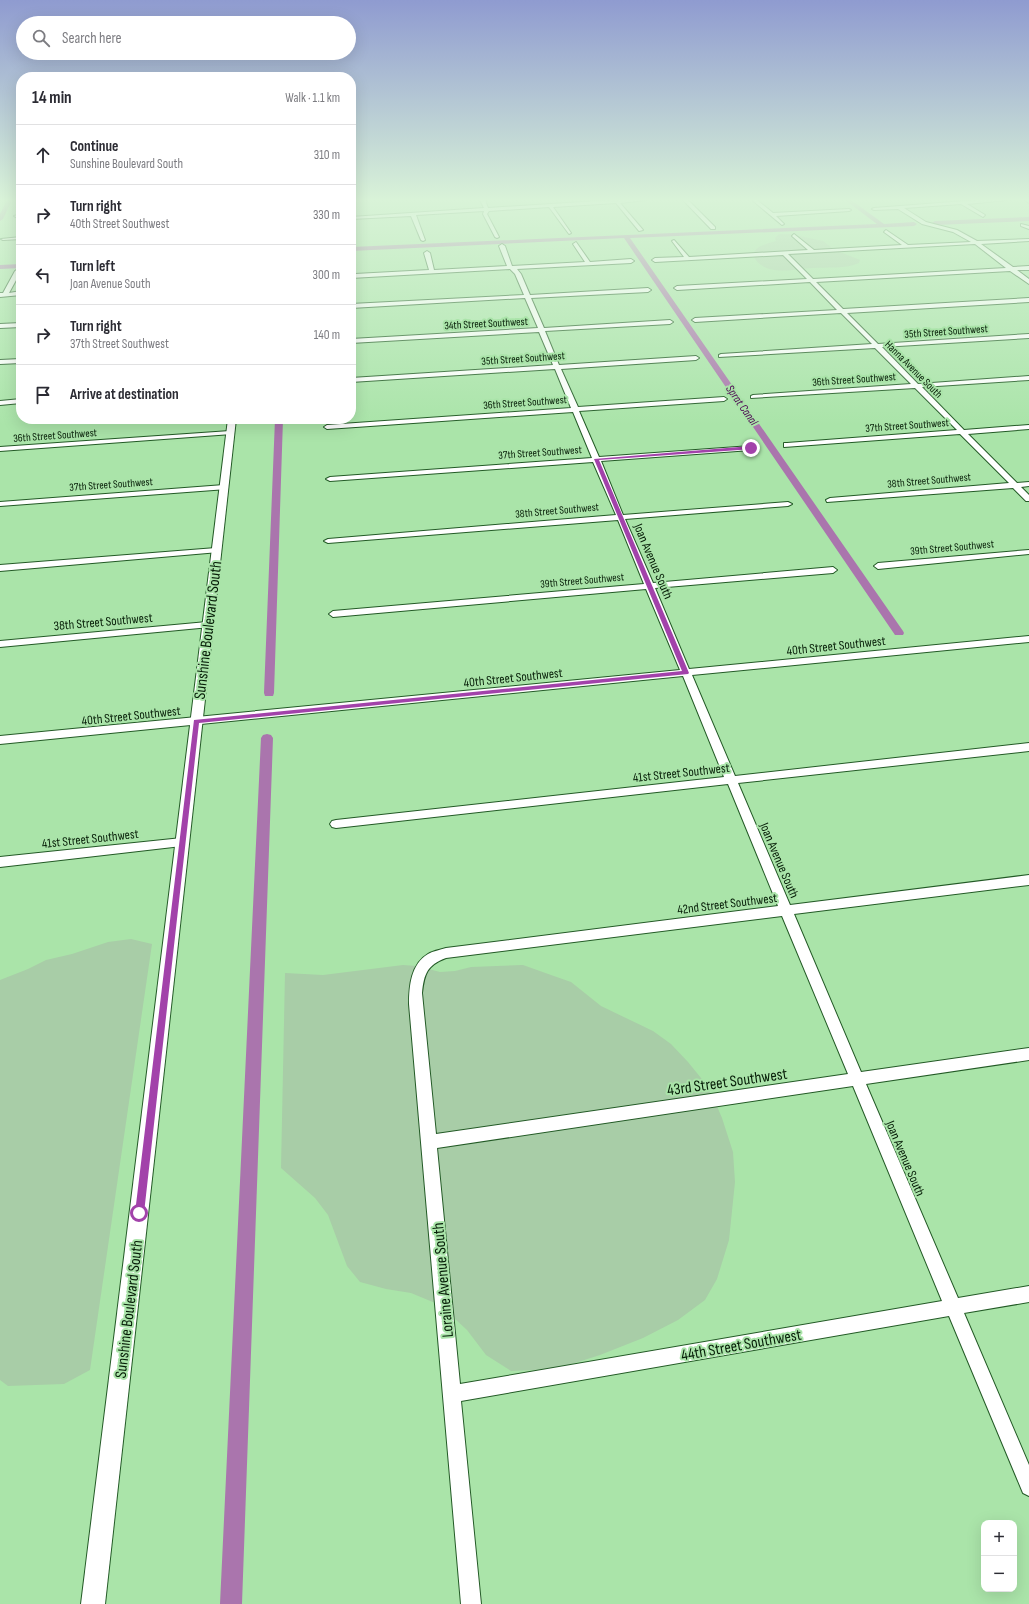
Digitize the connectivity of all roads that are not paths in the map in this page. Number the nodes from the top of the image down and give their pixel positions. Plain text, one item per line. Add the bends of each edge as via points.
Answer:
1 (15, 275) edge
2 (375, 275) edge
3 (517, 275) edge
4 (806, 275) edge
5 (904, 275) edge
6 (1019, 275) edge
7 (356, 276) edge
8 (811, 280) junction
9 (1029, 282) edge
10 (677, 288) dead end
11 (648, 290) dead end
12 (16, 293) edge
13 (2, 294) edge
14 (527, 296) junction
15 (1029, 300) edge
16 (356, 306) edge
17 (842, 311) junction
18 (695, 320) dead end
19 (670, 322) dead end
20 (16, 325) edge
21 (0, 326) edge
22 (541, 329) junction
23 (1029, 336) edge
24 (356, 341) edge
25 (877, 346) junction
26 (721, 356) dead end
27 (696, 358) dead end
28 (16, 361) edge
29 (0, 362) edge
30 (557, 367) junction
31 (1029, 378) edge
32 (356, 380) edge
33 (917, 386) junction
34 (753, 397) dead end
35 (724, 400) dead end
36 (16, 401) edge
37 (0, 403) edge
38 (575, 410) junction
39 (231, 424) edge
40 (328, 427) dead end
41 (1029, 427) edge
42 (962, 432) junction
43 (230, 434) junction
44 (787, 445) dead end
45 (751, 448) dead end
46 (0, 449) edge
47 (596, 459) junction
48 (330, 479) dead end
49 (1029, 484) edge
50 (1016, 486) junction
51 (224, 487) junction
52 (1029, 499) edge
53 (830, 500) dead end
54 (0, 504) edge
55 (788, 504) dead end
56 (620, 517) junction
57 (328, 541) dead end
58 (216, 550) junction
59 (1029, 552) edge
60 (878, 566) dead end
61 (0, 568) edge
62 (833, 570) dead end
63 (649, 586) junction
64 (333, 614) dead end
65 (208, 625) junction
66 (1029, 639) edge
67 (0, 644) edge
68 (686, 673) junction
69 (196, 721) junction
70 (0, 740) edge
71 (1029, 747) edge
72 (731, 780) junction
73 (336, 824) dead end
74 (182, 842) junction
75 (0, 862) edge
76 (1029, 880) edge
77 (786, 910) junction
78 (429, 959) joint
79 (1029, 1054) edge
80 (857, 1079) junction
81 (429, 1142) junction
82 (1029, 1294) edge
83 (953, 1307) junction
84 (452, 1394) junction
85 (1029, 1487) edge
86 (93, 1604) edge
87 (471, 1604) edge

1 - 13 street
2 - 7 street
3 - 14 street, Joan Avenue South
4 - 8 street, Hanna Avenue South
5 - 8 street
6 - 9 street
8 - 10 street
8 - 17 street, Hanna Avenue South
11 - 14 street
12 - 13 street
14 - 16 street
14 - 22 street, Joan Avenue South
15 - 17 street
17 - 18 street
17 - 25 street, Hanna Avenue South
19 - 22 street, 34th Street Southwest
20 - 21 street
22 - 24 street, 34th Street Southwest
22 - 30 street, Joan Avenue South
23 - 25 street, 35th Street Southwest
25 - 26 street, 35th Street Southwest
25 - 33 street, Hanna Avenue South
27 - 30 street, 35th Street Southwest
28 - 29 street
30 - 32 street, 35th Street Southwest
30 - 38 street, Joan Avenue South
31 - 33 street, 36th Street Southwest
33 - 34 street, 36th Street Southwest
33 - 42 street, Hanna Avenue South
35 - 38 street, 36th Street Southwest
36 - 37 street
38 - 40 street, 36th Street Southwest
38 - 47 street, Joan Avenue South
39 - 43 street, Sunshine Boulevard South
41 - 42 street, 37th Street Southwest
42 - 44 street, 37th Street Southwest
42 - 50 street, Hanna Avenue South
43 - 46 street, 36th Street Southwest
43 - 51 street, Sunshine Boulevard South
45 - 47 street, 37th Street Southwest
47 - 48 street, 37th Street Southwest
47 - 56 street, Joan Avenue South
49 - 50 street, 38th Street Southwest
50 - 52 street, Hanna Avenue South
50 - 53 street, 38th Street Southwest
51 - 54 street, 37th Street Southwest
51 - 58 street, Sunshine Boulevard South
55 - 56 street, 38th Street Southwest
56 - 57 street, 38th Street Southwest
56 - 63 street, Joan Avenue South
58 - 61 street
58 - 65 street, Sunshine Boulevard South
59 - 60 street, 39th Street Southwest
62 - 63 street, 39th Street Southwest
63 - 64 street, 39th Street Southwest
63 - 68 street, Joan Avenue South
65 - 67 street, 38th Street Southwest
65 - 69 street, Sunshine Boulevard South
66 - 68 street, 40th Street Southwest
68 - 69 street, 40th Street Southwest
68 - 72 street, Joan Avenue South
69 - 70 street, 40th Street Southwest
69 - 74 street, Sunshine Boulevard South
71 - 72 street, 41st Street Southwest
72 - 73 street, 41st Street Southwest
72 - 77 street, Joan Avenue South
74 - 75 street, 41st Street Southwest
74 - 86 street, Sunshine Boulevard South
76 - 77 street, 42nd Street Southwest
77 - 78 street, 42nd Street Southwest via 446,953
77 - 80 street, Joan Avenue South
78 - 81 street, Loraine Avenue South via 419,970 416,983
79 - 80 street, 43rd Street Southwest
80 - 81 street, 43rd Street Southwest
80 - 83 street, Joan Avenue South
81 - 84 street, Loraine Avenue South
82 - 83 street, 44th Street Southwest
83 - 84 street, 44th Street Southwest
83 - 85 street, Joan Avenue South
84 - 87 street, Loraine Avenue South

